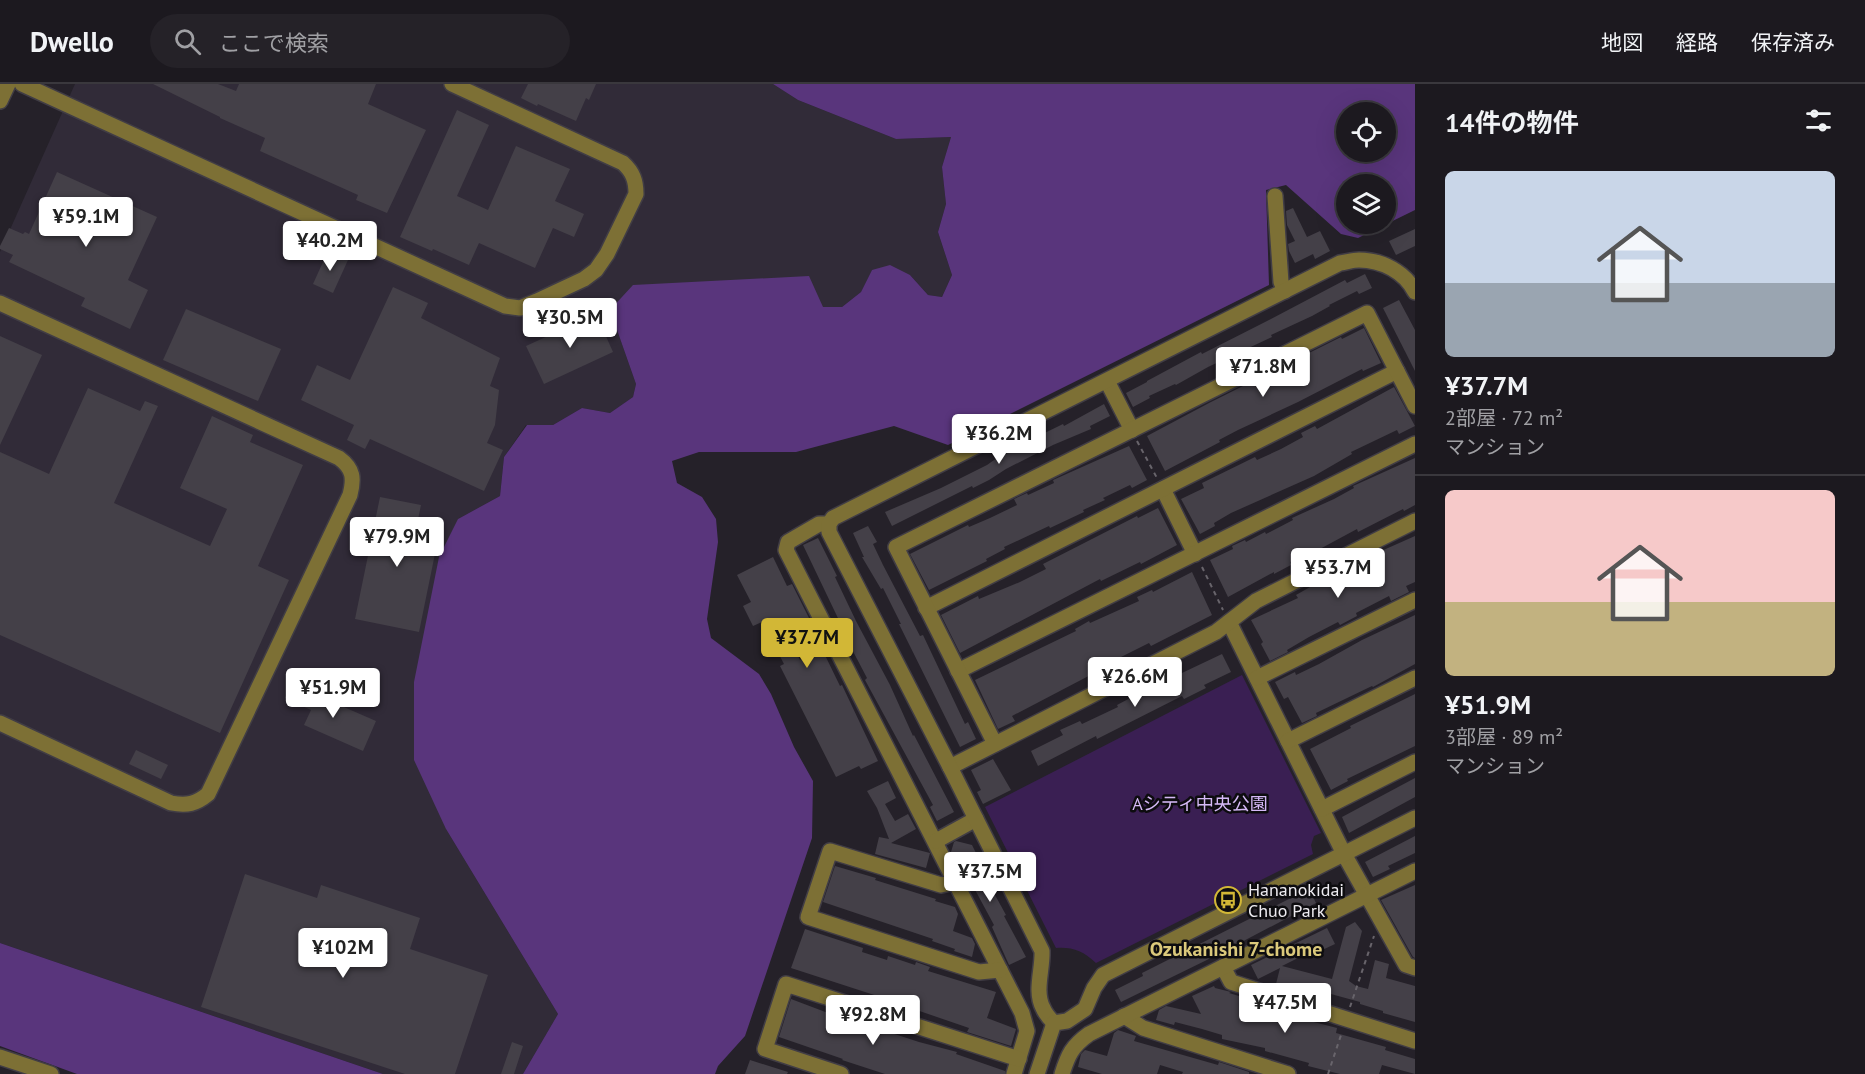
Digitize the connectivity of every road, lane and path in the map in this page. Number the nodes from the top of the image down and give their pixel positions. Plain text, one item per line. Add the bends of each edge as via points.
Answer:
1 (8, 84) edge
2 (22, 84) edge
3 (452, 84) edge
4 (0, 101) edge
5 (1275, 196) dead end
6 (1285, 291) junction
7 (1415, 292) edge
8 (0, 303) edge
9 (1397, 371) junction
10 (1107, 381) junction
11 (1415, 405) edge
12 (1132, 430) junction
13 (1415, 444) edge
14 (1163, 489) junction
15 (1415, 521) edge
16 (829, 524) junction
17 (1195, 554) junction
18 (1415, 600) edge
19 (926, 608) junction
20 (1229, 622) junction
21 (958, 671) junction
22 (1257, 678) junction
23 (1415, 678) edge
24 (0, 723) edge
25 (1288, 741) junction
26 (995, 744) junction
27 (1415, 762) edge
28 (950, 767) junction
29 (1322, 809) junction
30 (1415, 818) edge
31 (976, 819) junction
32 (936, 841) junction
33 (1344, 854) junction
34 (1415, 871) edge
35 (956, 882) junction
36 (1367, 895) junction
37 (1376, 930) dead end
38 (1223, 967) junction
39 (1415, 968) edge
40 (1000, 970) junction
41 (1125, 1016) junction
42 (1346, 1019) junction
43 (1054, 1023) junction
44 (1415, 1041) edge
45 (0, 1057) edge
46 (1017, 1067) edge
47 (51, 1074) edge
48 (841, 1074) edge
49 (1037, 1074) edge
50 (1062, 1074) edge
51 (1288, 1074) edge
52 (1328, 1074) edge

1 - 4 street
2 - 3 street via 505,306 520,308 584,279 607,254 636,194 630,169
5 - 6 street via 1281,282
6 - 7 street via 1340,263 1360,260 1397,270
6 - 10 street
8 - 24 street via 339,458 347,464 353,483 208,794 197,803 171,803
9 - 11 street
9 - 12 street via 1367,313
9 - 14 street
10 - 12 street
10 - 16 street via 833,518
12 - 14 path
12 - 19 street via 896,547
13 - 17 street
14 - 17 street
14 - 19 street
15 - 20 street via 1256,601
16 - 28 street via 829,532
16 - 32 street via 819,524 788,542 786,549
17 - 20 path
17 - 21 street
18 - 22 street
19 - 21 street
20 - 22 street
20 - 26 street
21 - 26 street
22 - 25 street
23 - 25 street
25 - 29 street
26 - 28 street
27 - 29 street
28 - 31 street
29 - 33 street
30 - 33 street
31 - 32 street
31 - 43 street via 1042,951 1040,996 1042,1007
32 - 35 street
33 - 36 street
33 - 43 street via 1103,975 1085,1009 1067,1021
34 - 36 street
35 - 40 street
35 - 40 street via 941,885 830,851 808,916 979,972
36 - 38 street
36 - 39 street via 1406,965
37 - 42 path
38 - 41 street
38 - 42 street via 1231,982
40 - 46 street via 1022,1012 1027,1031
41 - 50 street via 1076,1043
41 - 51 street via 1143,1028
42 - 44 street
42 - 52 path
43 - 49 street
45 - 47 street
46 - 48 street via 786,984 765,1049

